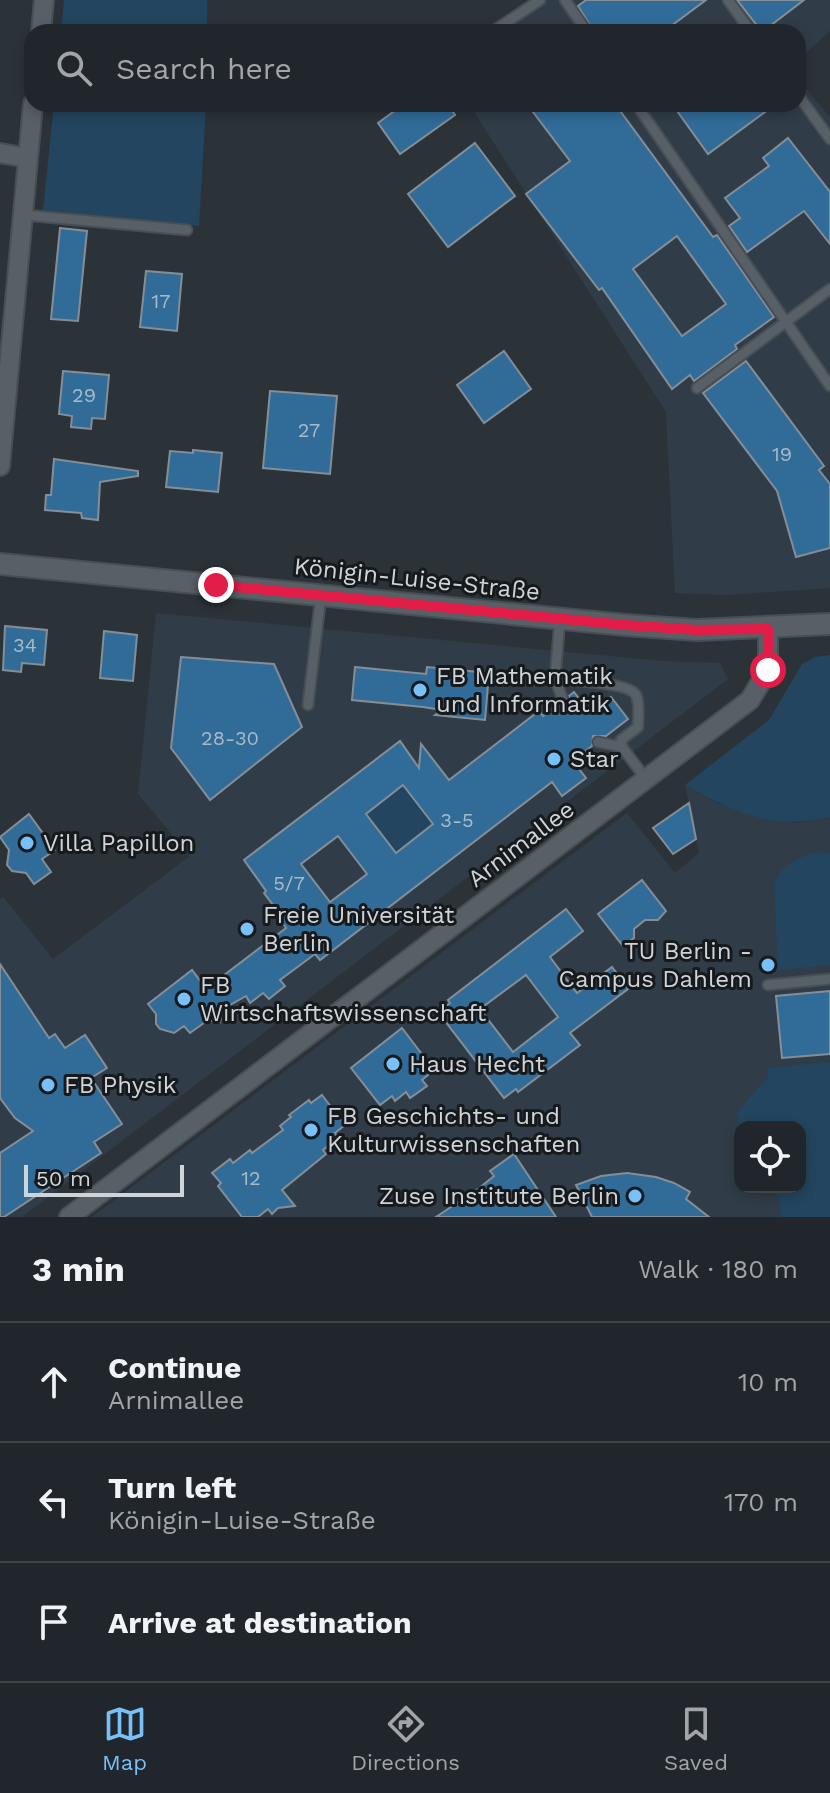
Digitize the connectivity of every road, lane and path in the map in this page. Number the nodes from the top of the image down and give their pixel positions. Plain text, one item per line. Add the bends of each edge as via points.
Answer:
1 (44, 0) edge
2 (540, 0) edge
3 (565, 0) edge
4 (728, 0) edge
5 (42, 24) edge
6 (504, 24) edge
7 (582, 24) edge
8 (745, 24) edge
9 (806, 106) edge
10 (32, 112) edge
11 (642, 112) edge
12 (830, 139) edge
13 (0, 153) edge
14 (28, 158) junction
15 (24, 215) junction
16 (187, 230) dead end
17 (830, 289) edge
18 (787, 323) junction
19 (830, 386) edge
20 (697, 388) dead end
21 (0, 466) edge
22 (0, 564) edge
23 (321, 595) junction
24 (560, 619) junction
25 (830, 624) edge
26 (768, 629) junction
27 (555, 679) junction
28 (563, 700) dead end
29 (308, 705) dead end
30 (598, 742) dead end
31 (622, 747) junction
32 (646, 779) junction
33 (830, 979) edge
34 (768, 985) dead end
35 (69, 1217) edge

1 - 5 street
2 - 6 lane
3 - 7 lane
4 - 8 lane
9 - 12 lane
10 - 14 street
11 - 18 lane
13 - 14 street
14 - 15 street
15 - 16 lane
15 - 21 street
17 - 18 lane
18 - 19 lane
18 - 20 lane
22 - 23 main road, Königin-Luise-Straße
23 - 24 main road, Königin-Luise-Straße
23 - 29 lane
24 - 26 main road, Königin-Luise-Straße via 697,630
24 - 27 lane
25 - 26 main road, Königin-Luise-Straße
26 - 32 street, Arnimallee via 768,670 750,700
27 - 28 lane
27 - 31 lane via 632,690 638,727 621,740
30 - 31 lane
31 - 32 lane
32 - 35 street, Arnimallee
33 - 34 lane

